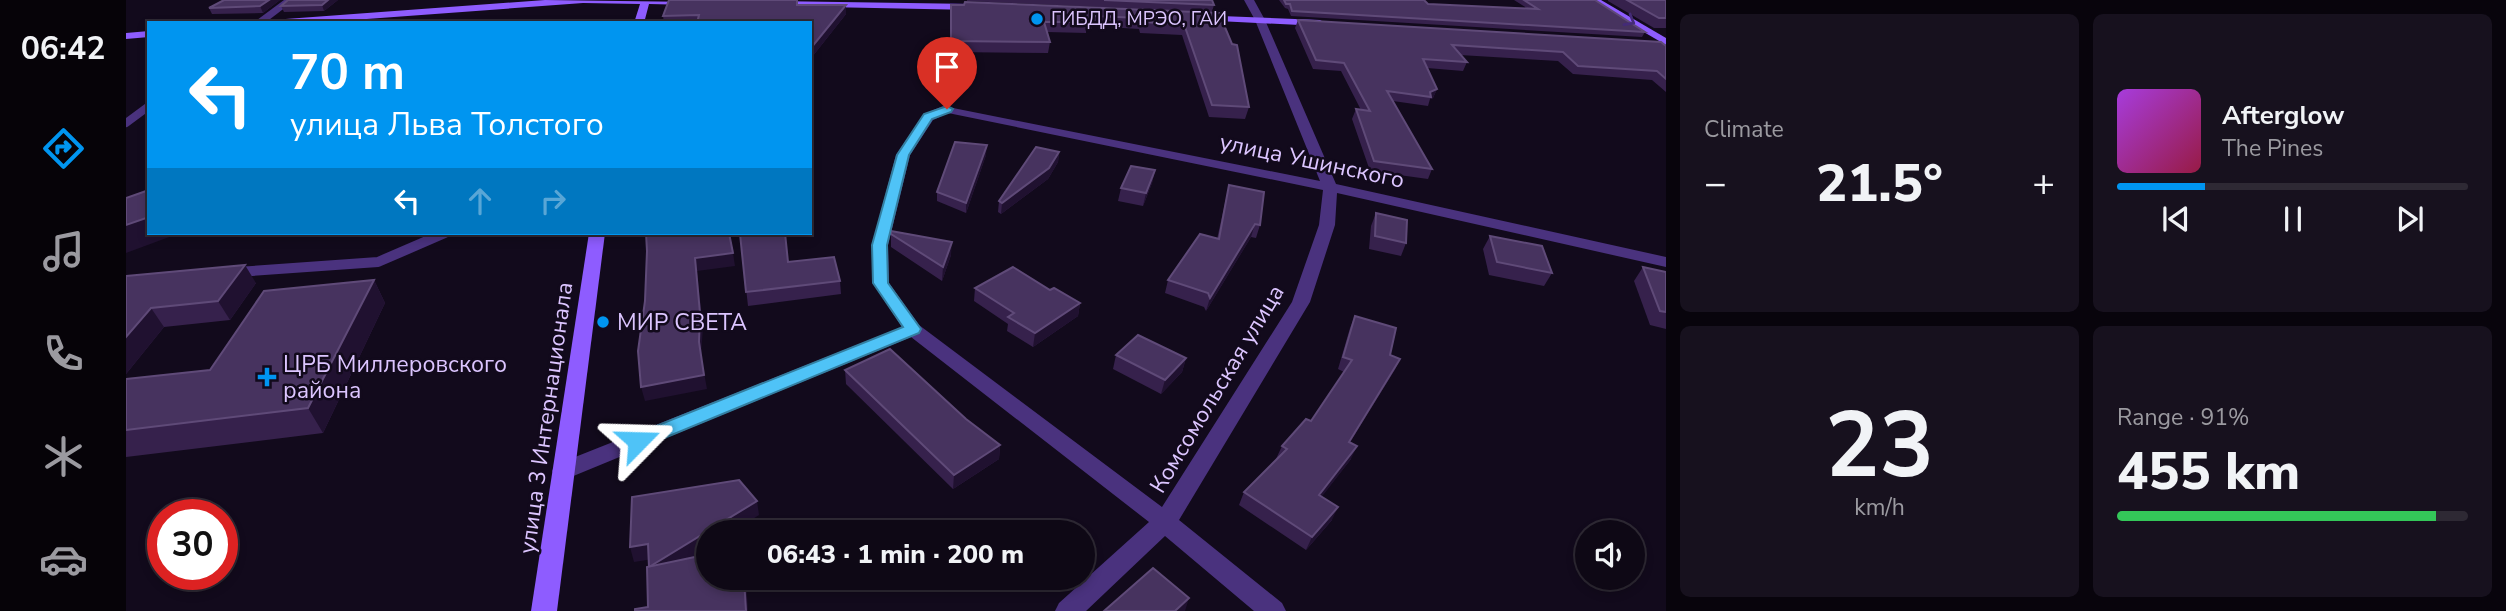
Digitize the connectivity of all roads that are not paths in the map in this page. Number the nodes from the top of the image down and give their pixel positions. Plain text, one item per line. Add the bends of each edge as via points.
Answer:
1 (290, 0) edge
2 (1249, 0) edge
3 (1594, 0) edge
4 (558, 1) edge
5 (578, 1) edge
6 (645, 1) edge
7 (708, 2) edge
8 (761, 3) edge
9 (934, 3) edge
10 (988, 8) edge
11 (1192, 17) edge
12 (1260, 20) junction
13 (261, 21) edge
14 (298, 21) edge
15 (640, 21) edge
16 (1326, 24) edge
17 (147, 34) edge
18 (126, 36) edge
19 (1639, 43) edge
20 (1666, 43) edge
21 (147, 107) edge
22 (126, 123) edge
23 (1331, 187) junction
24 (440, 235) edge
25 (597, 235) edge
26 (1666, 262) edge
27 (219, 273) edge
28 (913, 329) junction
29 (563, 471) junction
30 (1165, 522) junction
31 (544, 611) edge
32 (1068, 611) edge
33 (1273, 611) edge

1 - 13 street
2 - 12 street, Комсомольская улица
3 -> 20 street
4 - 5 street
4 - 14 street
5 - 6 street
6 - 7 street
6 - 15 street
8 - 9 street
9 - 10 street
11 - 12 street
12 - 16 street
12 - 23 street, Комсомольская улица
17 - 18 street
19 - 20 street
21 - 22 lane
23 - 26 street, улица Ушинского
23 - 28 street, улица Ушинского via 947,109 928,117 903,155 880,245 881,283
23 - 30 street, Комсомольская улица via 1327,225 1301,302
24 - 27 lane via 378,262
25 - 29 street, улица 3 Интернационала
28 - 29 street
28 - 30 street
29 - 31 street, улица 3 Интернационала
30 - 32 street, Комсомольская улица
30 - 33 street

